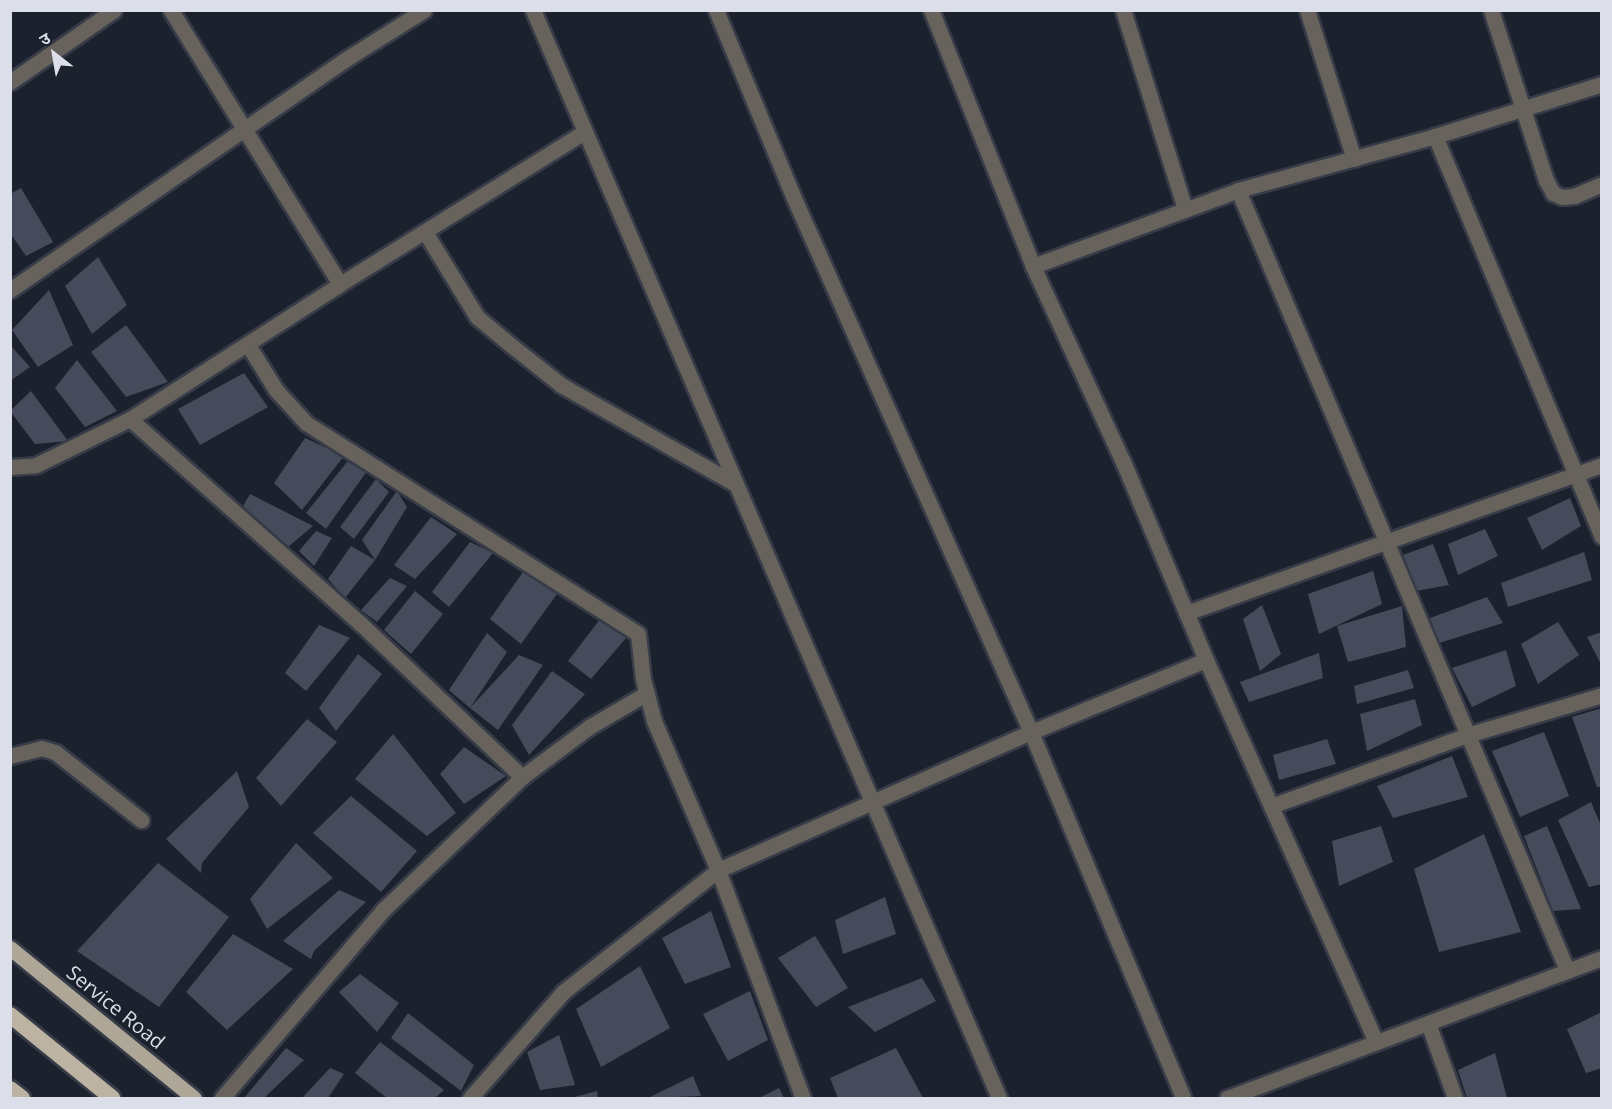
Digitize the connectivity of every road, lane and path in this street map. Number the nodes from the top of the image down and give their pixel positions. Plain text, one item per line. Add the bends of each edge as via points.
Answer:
1 (114, 10) edge
2 (171, 10) edge
3 (424, 10) edge
4 (533, 10) edge
5 (716, 10) edge
6 (931, 10) edge
7 (1123, 10) edge
8 (1307, 10) edge
9 (1491, 10) edge
10 (10, 82) edge
11 (1602, 84) edge
12 (1525, 107) junction
13 (245, 132) junction
14 (583, 133) junction
15 (1435, 136) junction
16 (1354, 159) junction
17 (1602, 184) edge
18 (1238, 190) junction
19 (1185, 209) junction
20 (425, 232) junction
21 (1033, 266) junction
22 (340, 284) junction
23 (10, 290) edge
24 (248, 345) junction
25 (130, 419) junction
26 (1602, 465) edge
27 (10, 467) edge
28 (1575, 474) junction
29 (735, 484) junction
30 (1602, 537) edge
31 (1384, 542) junction
32 (1186, 613) junction
33 (1206, 660) junction
34 (647, 693) junction
35 (1602, 695) edge
36 (1031, 732) junction
37 (1467, 735) junction
38 (10, 756) edge
39 (522, 777) junction
40 (870, 803) junction
41 (1271, 806) junction
42 (141, 820) dead end
43 (718, 870) junction
44 (10, 948) edge
45 (1602, 958) edge
46 (1567, 970) junction
47 (10, 1015) edge
48 (1428, 1023) junction
49 (1377, 1042) junction
50 (10, 1089) edge
51 (22, 1098) edge
52 (112, 1098) edge
53 (194, 1098) edge
54 (222, 1098) edge
55 (470, 1098) edge
56 (803, 1098) edge
57 (999, 1098) edge
58 (1183, 1098) edge
59 (1233, 1098) edge
60 (1455, 1098) edge

1 - 10 street
2 - 13 street
3 - 13 street via 346,59
4 - 14 street
5 - 36 street via 793,196
6 - 21 street
7 - 19 street
8 - 16 street
9 - 12 street
11 - 12 street
12 - 15 street
12 - 17 street via 1553,193 1574,196
13 - 22 street
13 - 23 street
14 - 20 street
14 - 29 street
15 - 16 street
15 - 28 street
16 - 18 street
18 - 19 street
18 - 31 street
19 - 21 street
20 - 22 street
20 - 29 street via 477,317 512,346 561,385
21 - 32 street via 1123,462
22 - 24 street
24 - 25 street
24 - 34 street via 276,390 306,423 634,628 642,646
25 - 27 street via 36,465
25 - 39 street via 362,625
26 - 28 street
28 - 30 street
28 - 31 street
29 - 40 street
31 - 32 street
31 - 37 street
32 - 33 street
33 - 36 street
33 - 41 street
34 - 39 street via 589,727
34 - 43 street via 662,742
35 - 37 street
36 - 40 street
36 - 58 street
37 - 41 street
37 - 46 street
38 - 42 street via 41,748 55,752
39 - 54 street via 383,910
40 - 43 street
40 - 57 street
41 - 49 street
43 - 55 street via 563,992
43 - 56 street
44 - 53 main road, Service Road
45 - 46 street
46 - 48 street
47 - 52 highway
48 - 49 street
48 - 60 street
49 - 59 street
50 - 51 highway

